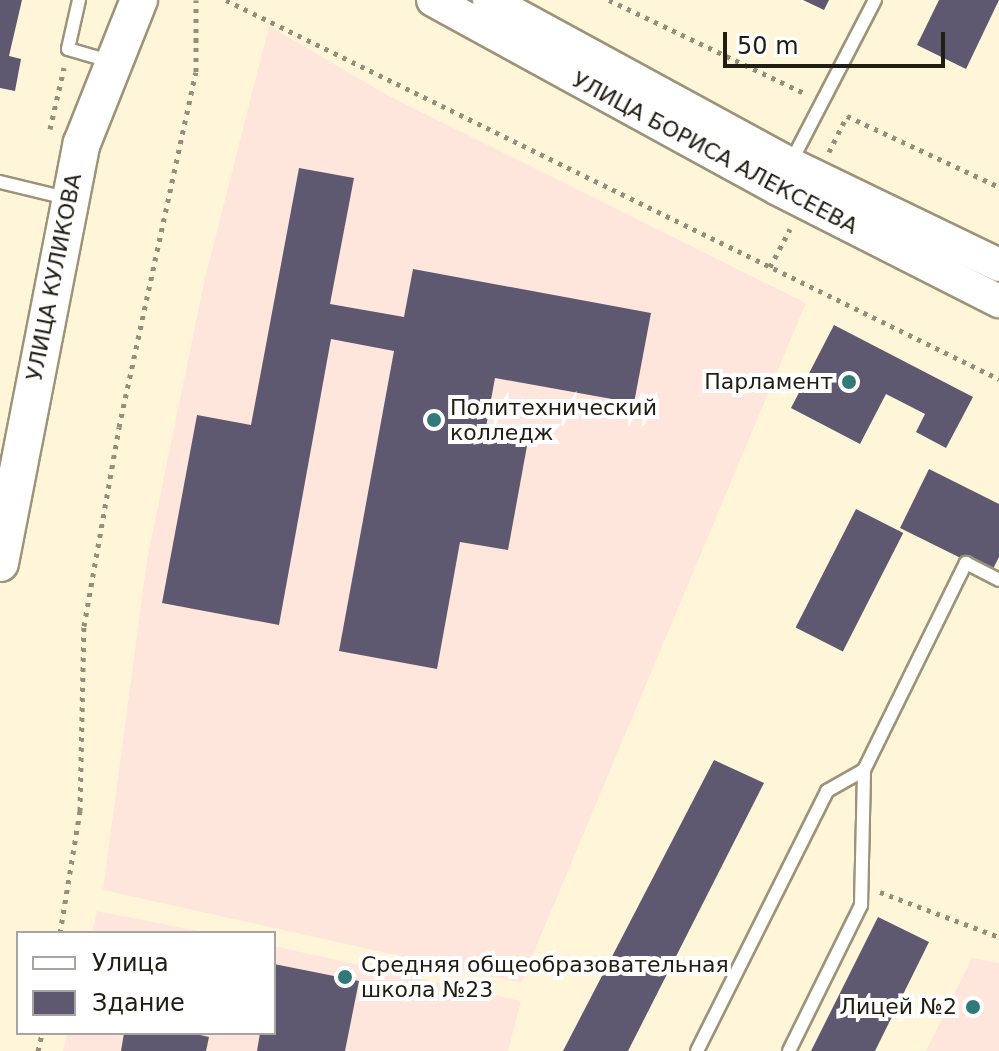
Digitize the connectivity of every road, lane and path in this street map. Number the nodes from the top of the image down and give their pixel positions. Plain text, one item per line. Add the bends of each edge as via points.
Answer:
1 (79, 0) edge
2 (139, 0) edge
3 (196, 0) edge
4 (226, 0) edge
5 (489, 0) edge
6 (609, 0) edge
7 (875, 0) edge
8 (451, 4) edge
9 (112, 62) junction
10 (823, 103) junction
11 (847, 116) dead end
12 (790, 164) junction
13 (0, 182) edge
14 (69, 199) junction
15 (999, 265) edge
16 (999, 301) edge
17 (999, 379) edge
18 (0, 559) edge
19 (999, 580) edge
20 (864, 770) junction
21 (861, 885) junction
22 (60, 931) edge
23 (999, 937) edge
24 (697, 1051) edge
25 (789, 1051) edge

1 - 9 lane via 68,49
2 - 9 main road, УЛИЦА КУЛИКОВА
3 - 22 path via 196,72 119,427 84,626 80,811
4 - 17 path
5 - 12 street
6 - 10 path
7 - 10 lane
8 - 16 street, УЛИЦА БОРИСА АЛЕКСЕЕВА via 778,189
9 - 14 main road, УЛИЦА КУЛИКОВА via 82,143
10 - 11 path
10 - 12 lane
12 - 15 street
13 - 14 lane
14 - 18 main road, УЛИЦА КУЛИКОВА
19 - 20 lane via 966,563
20 - 21 lane
20 - 24 lane via 827,791
21 - 23 path
21 - 25 lane via 861,905

